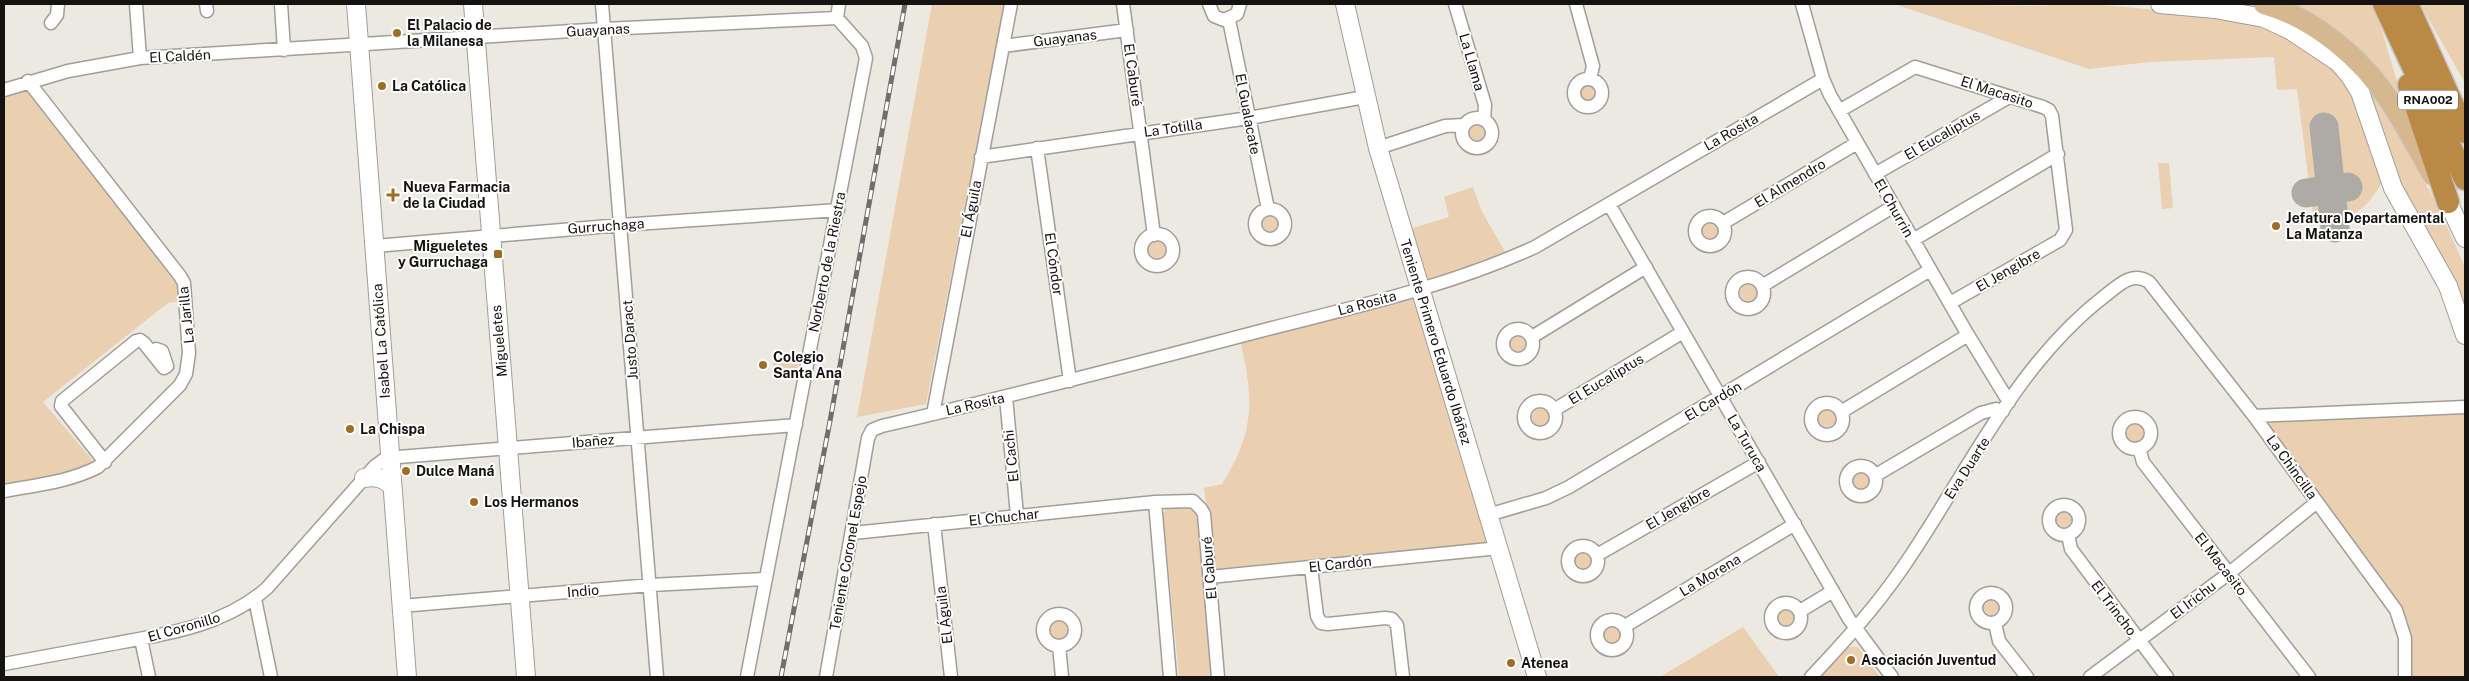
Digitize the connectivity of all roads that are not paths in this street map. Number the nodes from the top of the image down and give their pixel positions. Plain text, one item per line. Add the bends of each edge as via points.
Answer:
1 (58, 4) edge
2 (136, 4) edge
3 (281, 4) edge
4 (356, 4) edge
5 (473, 4) edge
6 (602, 4) edge
7 (839, 4) edge
8 (1011, 4) edge
9 (1123, 4) edge
10 (1210, 4) edge
11 (1240, 4) edge
12 (1345, 4) edge
13 (1455, 4) edge
14 (1576, 4) edge
15 (1802, 4) edge
16 (2160, 4) edge
17 (2264, 4) edge
18 (2407, 4) edge
19 (2388, 12) edge
20 (837, 18) junction
21 (1229, 20) junction
22 (51, 23) dead end
23 (2417, 27) junction
24 (604, 29) junction
25 (1127, 30) junction
26 (475, 38) junction
27 (360, 44) junction
28 (1003, 46) junction
29 (284, 50) junction
30 (140, 58) junction
31 (1590, 79) dead end
32 (1823, 79) junction
33 (28, 81) junction
34 (4, 90) edge
35 (2465, 95) edge
36 (1365, 97) junction
37 (2009, 97) junction
38 (1839, 111) junction
39 (1249, 118) junction
40 (1484, 120) junction
41 (1464, 125) junction
42 (2465, 132) edge
43 (1141, 133) junction
44 (1857, 143) junction
45 (1037, 148) junction
46 (1378, 148) junction
47 (2058, 154) junction
48 (981, 157) junction
49 (1875, 174) junction
50 (2465, 179) edge
51 (2448, 202) junction
52 (1609, 204) junction
53 (1894, 206) junction
54 (1268, 209) dead end
55 (838, 210) junction
56 (1723, 223) dead end
57 (622, 224) junction
58 (2065, 234) joint
59 (490, 235) junction
60 (1154, 235) dead end
61 (2465, 238) edge
62 (1913, 240) junction
63 (375, 246) junction
64 (1646, 267) junction
65 (1930, 270) junction
66 (2139, 277) joint
67 (1762, 286) dead end
68 (1420, 290) junction
69 (1950, 304) junction
70 (1683, 332) junction
71 (1968, 335) junction
72 (2465, 335) edge
73 (1532, 337) dead end
74 (151, 351) dead end
75 (1070, 381) junction
76 (1720, 396) junction
77 (1006, 397) junction
78 (2006, 406) junction
79 (2465, 406) edge
80 (1554, 410) dead end
81 (1841, 412) dead end
82 (933, 414) junction
83 (2254, 416) junction
84 (796, 425) junction
85 (872, 430) joint
86 (638, 437) junction
87 (507, 448) junction
88 (2139, 448) dead end
89 (390, 457) junction
90 (105, 462) junction
91 (1758, 462) junction
92 (1876, 475) dead end
93 (364, 478) junction
94 (392, 486) junction
95 (4, 491) edge
96 (1155, 502) junction
97 (2317, 502) junction
98 (1488, 515) junction
99 (1017, 516) junction
100 (934, 524) junction
101 (1795, 524) junction
102 (853, 533) junction
103 (2068, 535) dead end
104 (1499, 548) junction
105 (1598, 555) dead end
106 (1311, 567) junction
107 (2228, 574) junction
108 (1210, 577) junction
109 (766, 579) junction
110 (651, 585) junction
111 (1833, 591) junction
112 (520, 597) junction
113 (254, 599) junction
114 (401, 606) junction
115 (1800, 611) dead end
116 (1995, 624) dead end
117 (1625, 626) dead end
118 (1856, 629) junction
119 (141, 639) junction
120 (2139, 640) junction
121 (1059, 646) dead end
122 (4, 664) edge
123 (148, 677) edge
124 (271, 677) edge
125 (407, 677) edge
126 (526, 677) edge
127 (657, 677) edge
128 (747, 677) edge
129 (826, 677) edge
130 (951, 677) edge
131 (1062, 677) edge
132 (1170, 677) edge
133 (1218, 677) edge
134 (1403, 677) edge
135 (1537, 677) edge
136 (1811, 677) edge
137 (1892, 677) edge
138 (2027, 677) edge
139 (2090, 677) edge
140 (2167, 677) edge
141 (2309, 677) edge
142 (2405, 677) edge

1 - 22 street via 57,15
2 - 30 street
3 - 29 street
4 - 27 street, Isabel La Católica
5 - 26 street, Migueletes
6 - 24 street, Justo Daract
7 - 20 street
8 - 28 street, El Águila
9 - 25 street, El Caburé
10 - 21 street via 1214,16
11 - 21 street via 1237,14
12 - 36 street, Teniente Primero Eduardo Ibáñez
13 - 40 street, La Llama via 1485,105
14 - 31 street via 1593,66
15 - 32 street, El Churrin
16 - 72 street via 2215,8 2264,18 2290,30 2338,62 2360,92 2394,188 2448,286
17 - 51 main road via 2279,8 2322,32 2367,73 2390,102
18 - 23 highway, RNA002
19 - 50 highway, RNA002
19 - 51 highway via 2414,106
20 - 24 street, Guayanas
20 - 55 street, Norberto de la Riestra via 862,46 866,58
21 - 39 street, El Gualacate
23 - 35 highway
23 - 42 highway, RNA002
24 - 26 street, Guayanas
24 - 57 street, Justo Daract
25 - 28 street, Guayanas
25 - 43 street, El Caburé
26 - 27 street, Guayanas
26 - 59 street, Migueletes
27 - 29 street, El Caldén
27 - 63 street, Isabel La Católica
28 - 48 street, El Águila
29 - 30 street, El Caldén
30 - 33 street, El Caldén
32 - 38 street, El Churrin
32 - 52 street, La Rosita
33 - 34 street, El Caldén
33 - 90 street, La Jarilla via 184,283 189,353 186,374
36 - 39 street, La Totilla
36 - 46 street, Teniente Primero Eduardo Ibáñez
37 - 38 street, El Macasito via 1920,67 1910,68
37 - 47 street, El Macasito via 2048,110 2052,116
37 - 49 street, El Eucaliptus
38 - 44 street, El Churrin
39 - 43 street, La Totilla
39 - 54 street, El Gualacate
40 - 41 street via 1474,118
40 - 41 street via 1492,127 1493,133 1492,140 1482,148 1475,149 1464,142
41 - 46 street via 1445,126
43 - 45 street, La Totilla
43 - 60 street, El Caburé
44 - 49 street, El Churrin
44 - 56 street, El Almendro
45 - 48 street, La Totilla
45 - 75 street, El Cóndor
46 - 68 street, Teniente Primero Eduardo Ibáñez
47 - 58 street, El Macasito
47 - 62 street
48 - 82 street, El Águila
49 - 53 street, El Churrin
51 - 61 street
52 - 64 street, La Turuca
52 - 68 street, La Rosita via 1535,247
53 - 62 street, El Churrin
53 - 67 street
55 - 57 street, Gurruchaga
55 - 84 street, Norberto de la Riestra
57 - 59 street, Gurruchaga
57 - 86 street, Justo Daract
58 - 69 street, El Jengibre via 2060,240
59 - 63 street, Gurruchaga
59 - 87 street, Migueletes
62 - 65 street, El Churrin
63 - 89 street, Isabel La Católica
64 - 70 street, La Turuca
64 - 73 street
65 - 69 street, El Churrin
65 - 76 street, El Cardón
66 - 78 street, Eva Duarte via 2126,280 2072,323 2034,366
66 - 83 street, La Chincilla via 2149,282
68 - 75 street, La Rosita
68 - 98 street, Teniente Primero Eduardo Ibáñez
69 - 71 street, El Churrin
70 - 76 street, La Turuca
70 - 80 street, El Eucaliptus
71 - 78 street, El Churrin
71 - 81 street
74 - 90 street via 140,340 136,341 62,401 62,406
75 - 77 street, La Rosita
76 - 91 street, La Turuca
76 - 98 street, El Cardón via 1558,493
77 - 82 street, La Rosita
77 - 99 street, El Cachi
78 - 92 street via 1981,413
78 - 118 street, Eva Duarte via 1903,567
79 - 83 street
82 - 85 street, La Rosita
83 - 97 street, La Chincilla
84 - 86 street, Ibañez
84 - 109 street, Norberto de la Riestra
85 - 102 street, Teniente Coronel Espejo
86 - 87 street, Ibañez
86 - 110 street, Justo Daract
87 - 89 street, Ibañez
87 - 112 street, Migueletes
88 - 107 street, El Macasito via 2143,462
89 - 93 street, El Coronillo via 380,461
89 - 94 street, Isabel La Católica
90 - 95 street, La Jarilla via 84,474
91 - 101 street, La Turuca
91 - 105 street, El Jengibre
93 - 94 street via 374,476
93 - 113 street, El Coronillo
94 - 114 street, Isabel La Católica
96 - 99 street, El Chuchar
96 - 108 street, El Caburé via 1186,500 1202,509
96 - 132 street
97 - 107 street, El Irichu
97 - 142 street, La Chincilla via 2396,610 2405,638
98 - 104 street, Teniente Primero Eduardo Ibáñez
99 - 100 street, El Chuchar
100 - 102 street, El Chuchar
100 - 130 street, El Águila
101 - 111 street, La Turuca
101 - 117 street, La Morena
102 - 129 street, Teniente Coronel Espejo
103 - 120 street, El Trincho via 2070,549
104 - 106 street, El Cardón
104 - 135 street, Teniente Primero Eduardo Ibáñez
106 - 108 street, El Cardón
106 - 134 street via 1317,616 1321,622 1385,618 1397,625
107 - 120 street, El Irichu
107 - 141 street, El Macasito
108 - 133 street, El Caburé
109 - 110 street, Indio
109 - 128 street, Norberto de la Riestra
110 - 112 street, Indio
110 - 127 street, Justo Daract
111 - 115 street
111 - 118 street, La Turuca
112 - 114 street, Indio
112 - 126 street, Migueletes
113 - 119 street, El Coronillo via 211,622
113 - 124 street
114 - 125 street, Isabel La Católica
116 - 138 street via 1999,641
118 - 136 street, Eva Duarte
118 - 137 street, La Turuca
119 - 122 street, El Coronillo
119 - 123 street
120 - 139 street, El Irichu
120 - 140 street, El Trincho
121 - 131 street

